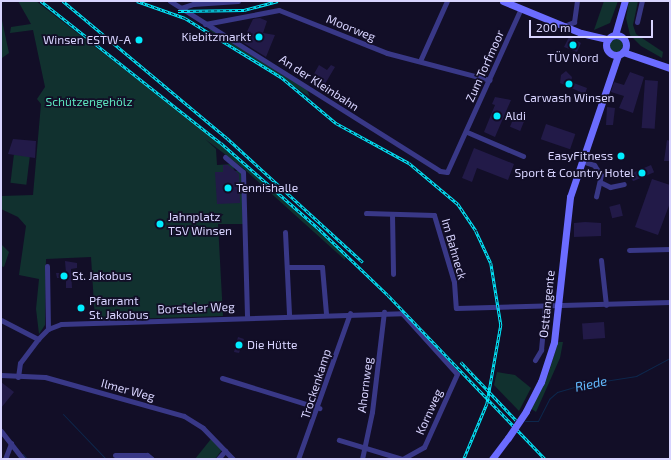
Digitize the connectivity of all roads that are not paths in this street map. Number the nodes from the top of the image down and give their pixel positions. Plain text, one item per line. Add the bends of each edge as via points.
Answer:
1 (170, 1) edge
2 (238, 1) edge
3 (447, 1) edge
4 (503, 1) edge
5 (577, 1) edge
6 (624, 1) edge
7 (642, 1) edge
8 (181, 8) junction
9 (521, 8) junction
10 (636, 22) dead end
11 (205, 24) junction
12 (568, 25) junction
13 (613, 39) junction
14 (619, 52) junction
15 (420, 61) junction
16 (670, 68) edge
17 (490, 80) junction
18 (467, 132) junction
19 (523, 156) dead end
20 (225, 157) dead end
21 (582, 161) junction
22 (447, 172) joint
23 (602, 183) junction
24 (624, 184) dead end
25 (596, 196) dead end
26 (366, 213) dead end
27 (392, 214) junction
28 (285, 232) dead end
29 (670, 249) edge
30 (629, 250) dead end
31 (601, 260) dead end
32 (47, 266) dead end
33 (288, 267) junction
34 (393, 274) dead end
35 (670, 302) edge
36 (606, 305) junction
37 (545, 306) junction
38 (559, 307) junction
39 (384, 312) junction
40 (350, 313) junction
41 (326, 314) junction
42 (289, 315) junction
43 (404, 315) joint
44 (247, 316) junction
45 (1, 320) edge
46 (48, 329) junction
47 (38, 339) junction
48 (535, 360) dead end
49 (1, 375) edge
50 (18, 377) junction
51 (222, 378) dead end
52 (319, 408) junction
53 (1, 431) edge
54 (340, 440) dead end
55 (11, 443) junction
56 (365, 448) junction
57 (225, 451) junction
58 (115, 455) dead end
59 (416, 457) edge
60 (5, 459) edge
61 (23, 459) edge
62 (152, 459) edge
63 (218, 459) edge
64 (233, 459) edge
65 (298, 459) edge
66 (362, 459) edge
67 (492, 459) edge

1 - 8 street, An der Kleinbahn
2 - 8 street via 193,4
3 - 15 street
4 - 9 main road
5 - 12 street
6 - 13 main road
7 - 10 street
8 - 11 street, An der Kleinbahn
9 - 12 main road
9 - 17 street, Zum Torfmoor
11 - 15 street, Moorweg via 278,10 386,53
11 - 22 street, An der Kleinbahn via 440,171
12 - 13 main road via 582,33
13 - 14 main road
13 - 14 main road
14 - 16 main road via 641,56
14 - 21 main road, Osttangente via 610,72
15 - 17 street, Moorweg
17 - 18 street, Zum Torfmoor
18 - 19 street
18 - 22 street, Zum Torfmoor
20 - 44 street via 243,172
21 - 23 street via 599,170
21 - 38 main road, Osttangente via 566,218
23 - 24 street via 610,188
23 - 25 street
26 - 27 street, Im Bahneck
27 - 34 street
27 - 37 street, Im Bahneck via 434,215 454,282 456,308
28 - 33 street
29 - 30 street
31 - 36 street
32 - 46 street
33 - 41 street via 322,267
33 - 42 street
35 - 36 street
36 - 38 street
37 - 38 street
37 - 48 street via 540,350
38 - 67 main road, Osttangente, bridge via 549,360 526,411
39 - 40 street, Borsteler Weg
39 - 43 street, Borsteler Weg
39 - 56 street, Ahornweg
40 - 41 street, Borsteler Weg
40 - 52 street, Trockenkamp
41 - 42 street, Borsteler Weg
42 - 44 street, Borsteler Weg
43 - 59 street, Kornweg via 457,374 424,447
44 - 46 street, Borsteler Weg via 72,323
45 - 47 street
46 - 47 street
47 - 50 street via 20,363
49 - 50 street, Ilmer Weg
50 - 57 street, Ilmer Weg via 45,377 184,416 203,428
51 - 52 street
52 - 65 street, Trockenkamp
53 - 55 street
54 - 56 street, Kornweg
55 - 60 street
55 - 61 street
56 - 59 street, Kornweg via 402,459
56 - 66 street, Ahornweg
57 - 63 street
57 - 64 street, Ilmer Weg
58 - 62 street via 147,455

